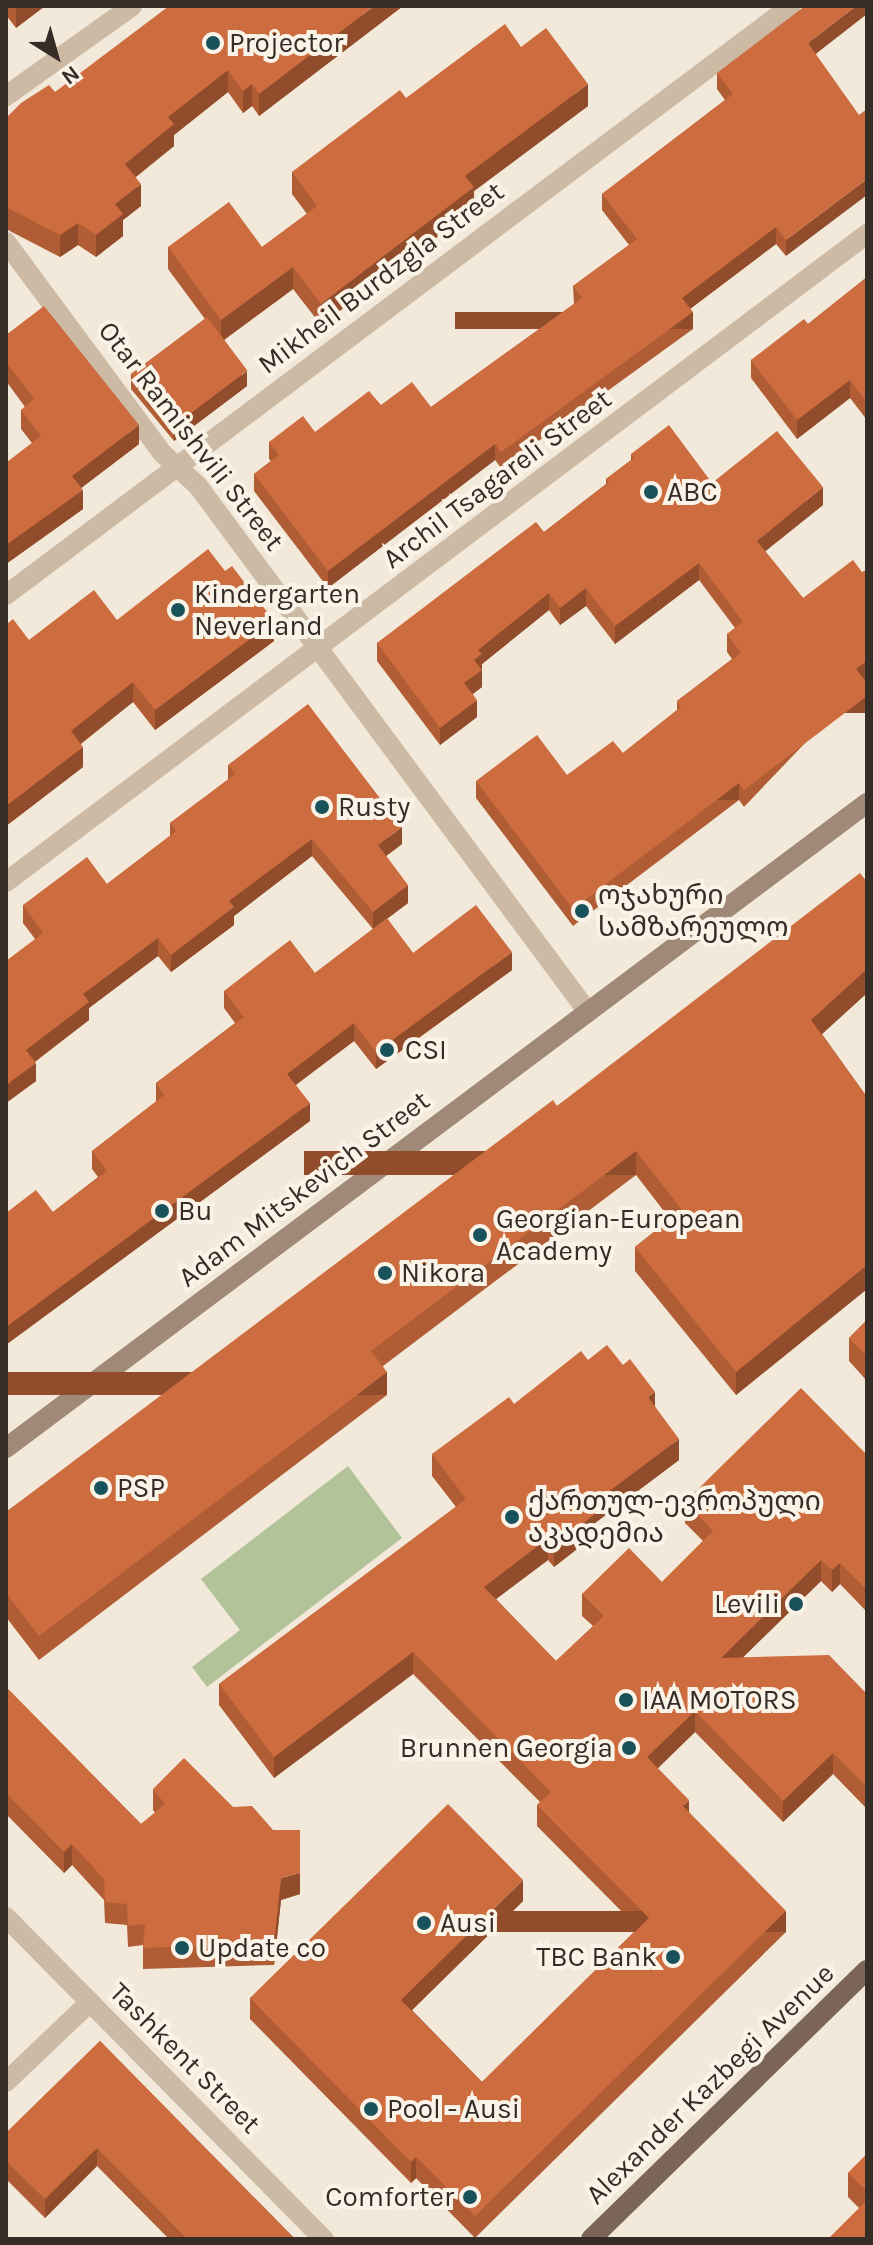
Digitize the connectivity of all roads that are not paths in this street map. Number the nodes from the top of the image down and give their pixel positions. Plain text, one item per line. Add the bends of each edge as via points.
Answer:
1 (132, 6) edge
2 (791, 6) edge
3 (6, 96) edge
4 (867, 234) edge
5 (6, 242) edge
6 (177, 466) junction
7 (6, 595) edge
8 (319, 649) junction
9 (867, 803) edge
10 (6, 882) edge
11 (588, 1012) junction
12 (6, 1448) edge
13 (6, 1917) edge
14 (867, 1970) edge
15 (90, 2002) junction
16 (6, 2082) edge
17 (324, 2239) edge
18 (591, 2239) edge

1 - 3 street
2 - 6 street, Mikheil Burdzgla Street
4 - 8 street, Archil Tsagareli Street
5 - 6 street, Otar Ramishvili Street via 162,453
6 - 7 street, Mikheil Burdzgla Street
6 - 8 street, Otar Ramishvili Street via 198,486
8 - 10 street, Archil Tsagareli Street
8 - 11 street, Otar Ramishvili Street
9 - 11 main road, Adam Mitskevich Street
11 - 12 main road, Adam Mitskevich Street
13 - 15 street, Tashkent Street
14 - 18 main road, Alexander Kazbegi Avenue
15 - 16 street
15 - 17 street, Tashkent Street

